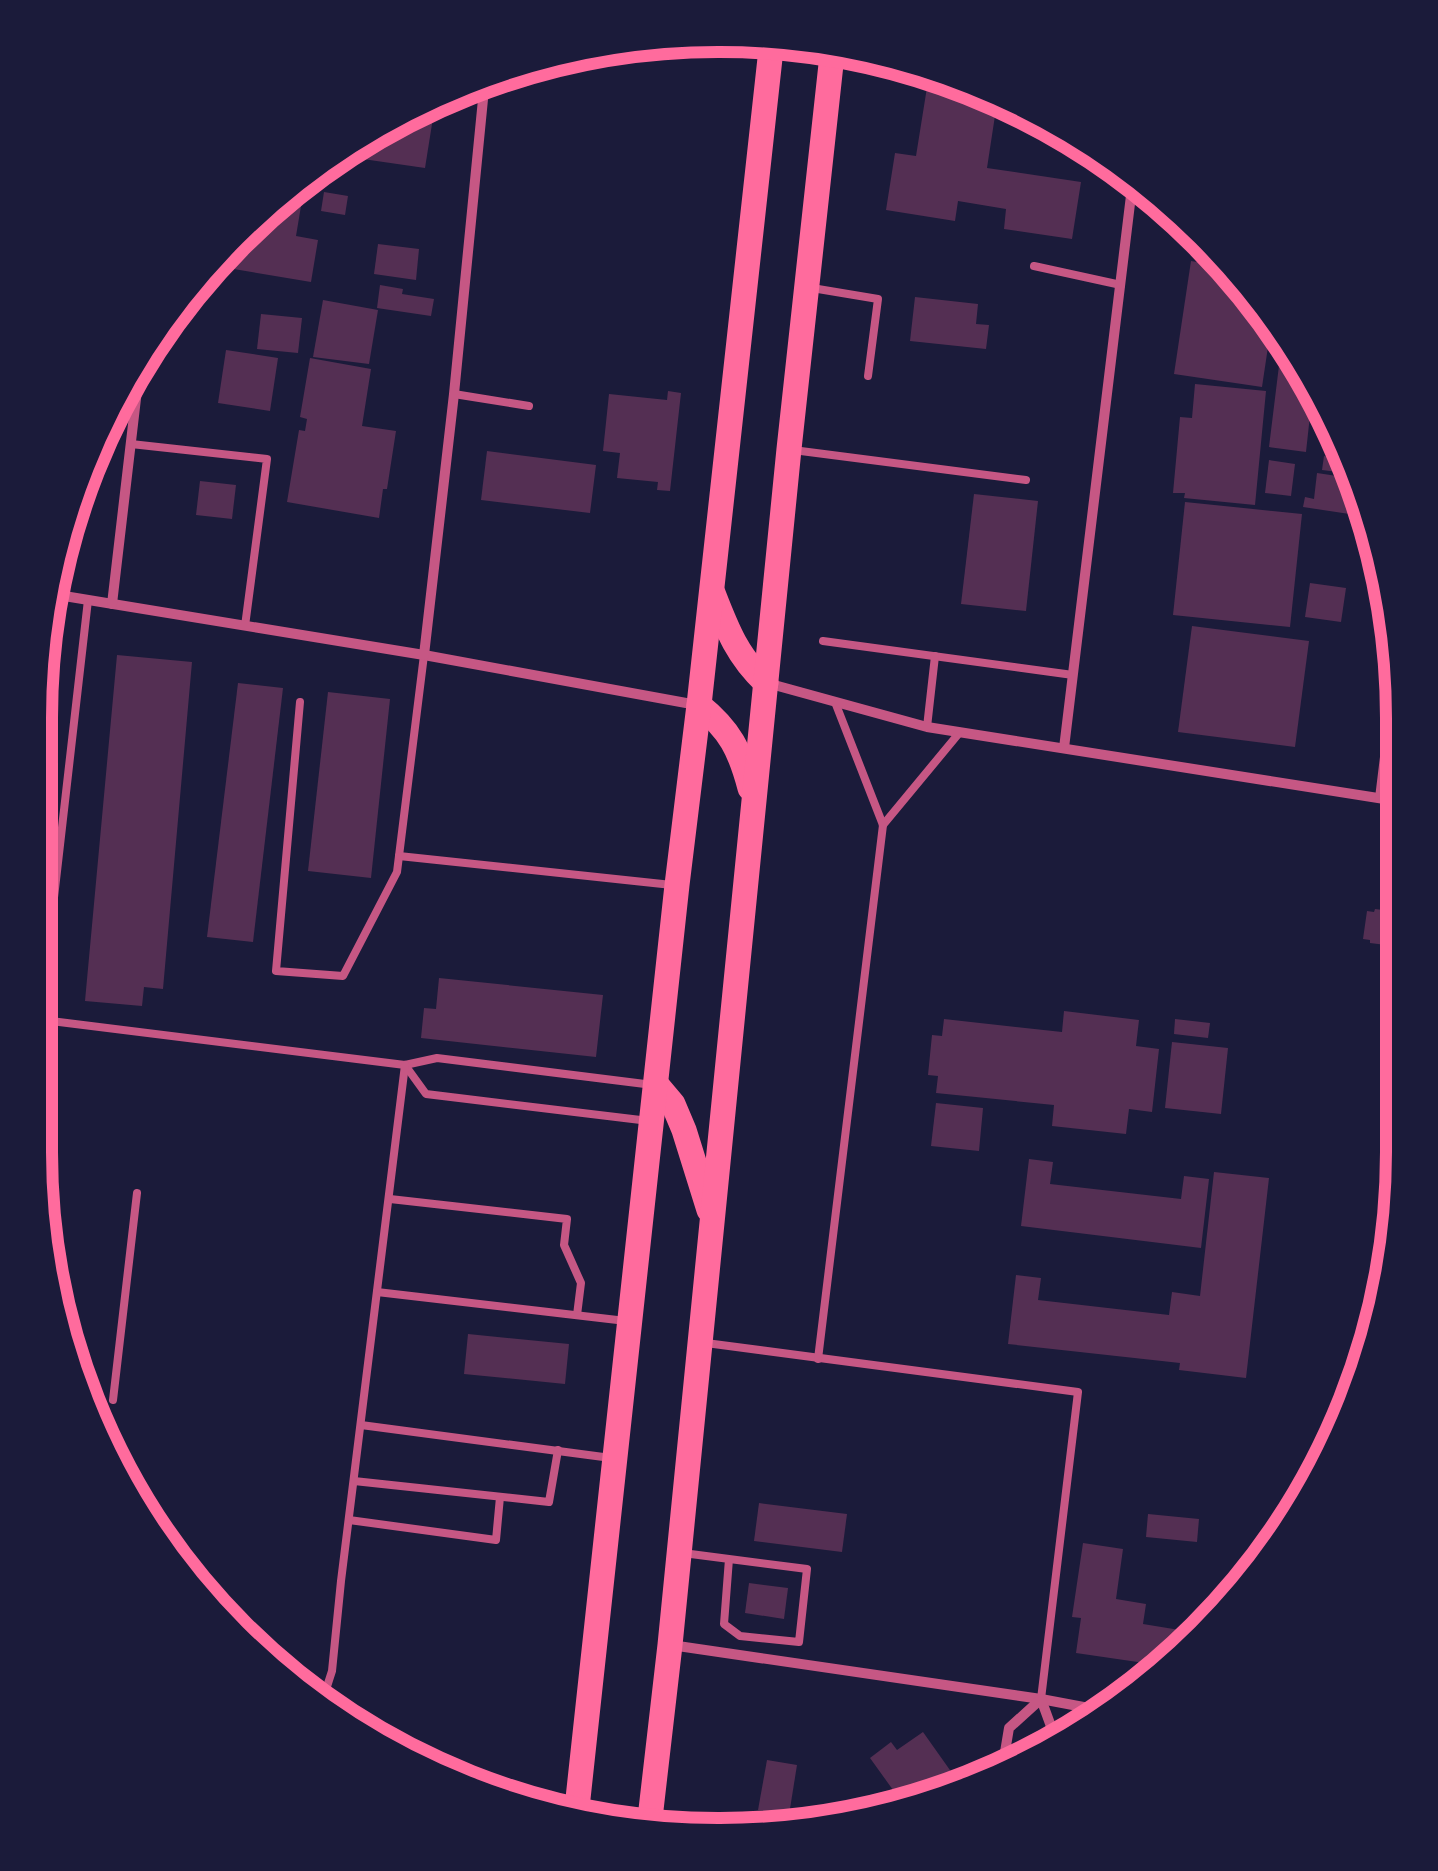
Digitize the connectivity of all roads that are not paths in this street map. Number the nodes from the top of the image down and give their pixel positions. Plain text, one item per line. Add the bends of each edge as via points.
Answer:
1 (770, 55) edge
2 (831, 62) edge
3 (483, 96) edge
4 (1132, 196) edge
5 (1034, 266) dead end
6 (1121, 284) junction
7 (807, 287) junction
8 (868, 376) dead end
9 (454, 394) junction
10 (136, 396) edge
11 (528, 406) dead end
12 (131, 444) junction
13 (789, 449) junction
14 (1026, 480) dead end
15 (712, 588) junction
16 (64, 596) edge
17 (88, 600) junction
18 (112, 604) junction
19 (245, 626) junction
20 (823, 641) dead end
21 (424, 655) junction
22 (934, 656) junction
23 (1073, 675) junction
24 (766, 683) junction
25 (300, 702) dead end
26 (835, 702) junction
27 (699, 705) junction
28 (927, 726) junction
29 (960, 732) junction
30 (1064, 748) junction
31 (1386, 749) edge
32 (1380, 798) junction
33 (1386, 799) edge
34 (754, 803) junction
35 (883, 825) junction
36 (399, 856) junction
37 (677, 885) junction
38 (52, 902) edge
39 (52, 1022) edge
40 (406, 1065) junction
41 (657, 1086) junction
42 (653, 1122) junction
43 (137, 1193) dead end
44 (390, 1199) junction
45 (712, 1220) junction
46 (376, 1292) junction
47 (578, 1315) junction
48 (630, 1321) junction
49 (700, 1342) junction
50 (818, 1359) junction
51 (113, 1400) dead end
52 (361, 1426) junction
53 (558, 1450) junction
54 (615, 1458) junction
55 (354, 1482) junction
56 (500, 1497) junction
57 (349, 1520) junction
58 (679, 1553) junction
59 (728, 1559) junction
60 (776, 1640) junction
61 (670, 1645) junction
62 (774, 1660) junction
63 (326, 1690) edge
64 (1041, 1699) junction
65 (1086, 1708) edge
66 (1052, 1729) edge
67 (1005, 1754) edge
68 (577, 1803) edge
69 (651, 1815) edge

1 - 15 main road
2 - 7 main road
3 - 9 street
4 - 6 street
5 - 6 lane
6 - 23 street
7 - 8 lane via 878,299
7 - 13 main road
9 - 11 lane
9 - 21 street
10 - 12 street
12 - 18 street
12 - 19 lane via 268,460
13 - 14 lane
13 - 24 main road
15 - 24 main road via 748,666
15 - 27 main road
16 - 17 street
17 - 18 street
17 - 38 lane
18 - 19 street
19 - 21 street
20 - 22 lane
21 - 27 street
21 - 36 lane
22 - 23 lane
22 - 28 lane
23 - 30 street
24 - 26 street
24 - 34 main road
25 - 36 lane via 276,971 344,976
26 - 28 street
26 - 35 lane
27 - 34 main road via 732,738
27 - 37 main road
28 - 29 street
29 - 30 street
29 - 35 lane
30 - 32 street
31 - 32 street
32 - 33 street
34 - 45 main road
35 - 50 lane
36 - 37 lane
37 - 41 main road
39 - 40 lane
40 - 41 lane via 437,1058
40 - 42 lane via 426,1094
40 - 44 lane
41 - 42 main road
41 - 45 main road via 684,1130
42 - 48 main road
43 - 51 lane
44 - 46 lane
44 - 47 lane via 567,1219 564,1245 581,1283
45 - 49 main road
46 - 47 lane
46 - 52 lane
47 - 48 lane
48 - 54 main road
49 - 50 lane
49 - 58 main road
50 - 64 lane via 1078,1392
52 - 53 lane
52 - 55 lane
53 - 54 lane
53 - 56 lane via 549,1502
54 - 68 main road
55 - 56 lane
55 - 57 lane
56 - 57 lane via 496,1540
57 - 63 lane
58 - 59 lane
58 - 61 main road
59 - 60 lane via 724,1624 740,1636
59 - 60 lane via 807,1569 799,1642
60 - 62 lane
61 - 62 street
61 - 69 main road
62 - 64 street
64 - 65 street
64 - 66 street
64 - 67 street via 1009,1728

